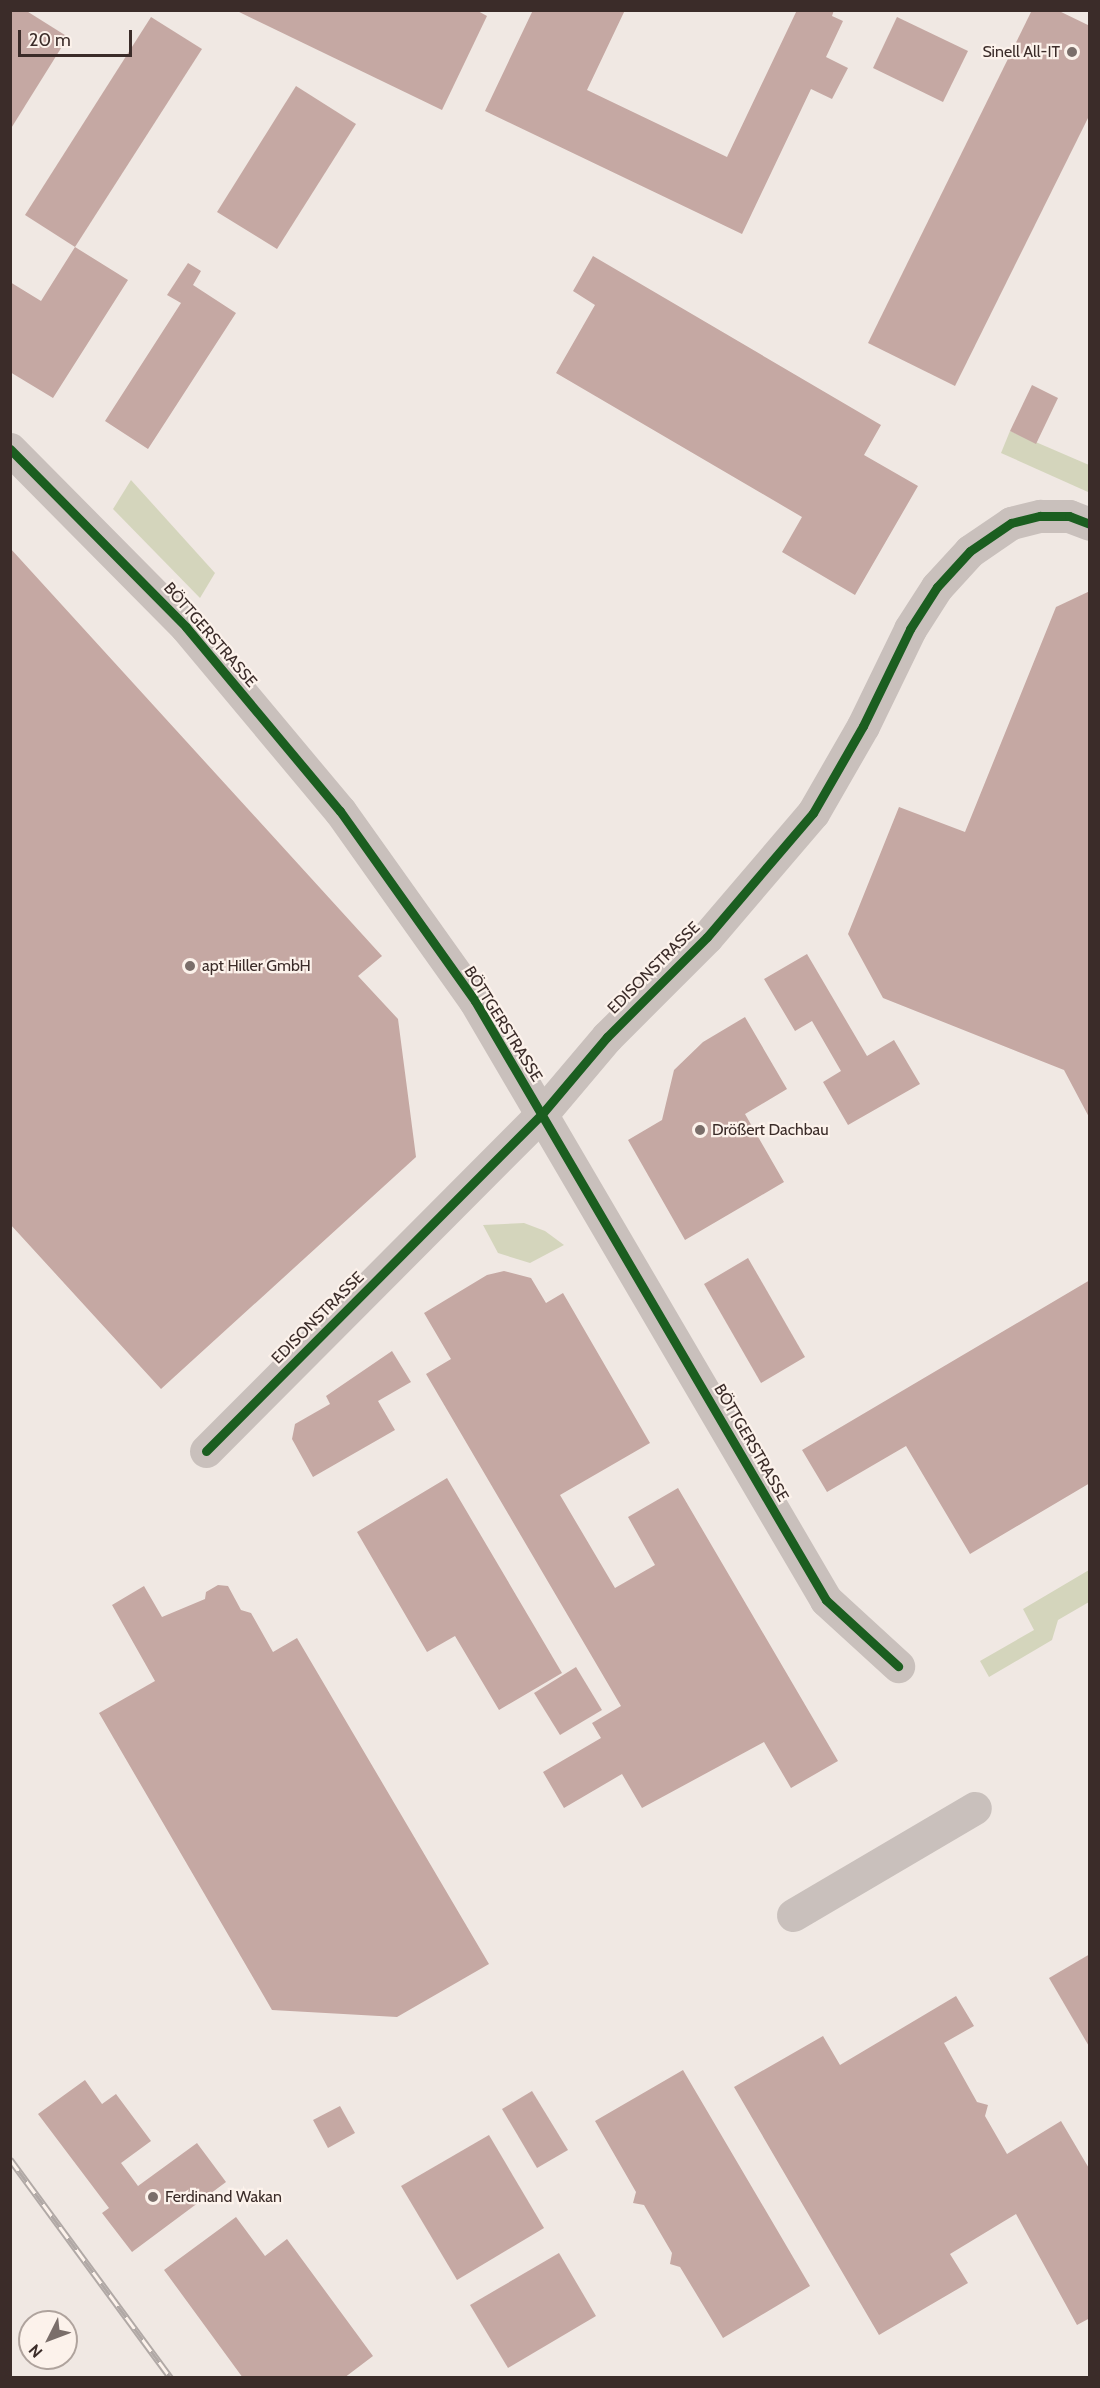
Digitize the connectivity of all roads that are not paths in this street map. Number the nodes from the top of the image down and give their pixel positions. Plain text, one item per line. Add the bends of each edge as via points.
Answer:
1 (10, 449) edge
2 (1089, 524) edge
3 (541, 1115) junction
4 (206, 1451) dead end
5 (898, 1666) dead end
6 (975, 1808) dead end
7 (793, 1915) dead end

1 - 3 street, BÖTTGERSTRASSE via 186,627 340,811 475,1001
2 - 3 street, EDISONSTRASSE via 1069,516 1011,523 970,551 937,586 813,813 706,937 607,1037
3 - 4 street, EDISONSTRASSE
3 - 5 street, BÖTTGERSTRASSE via 826,1600
6 - 7 street

